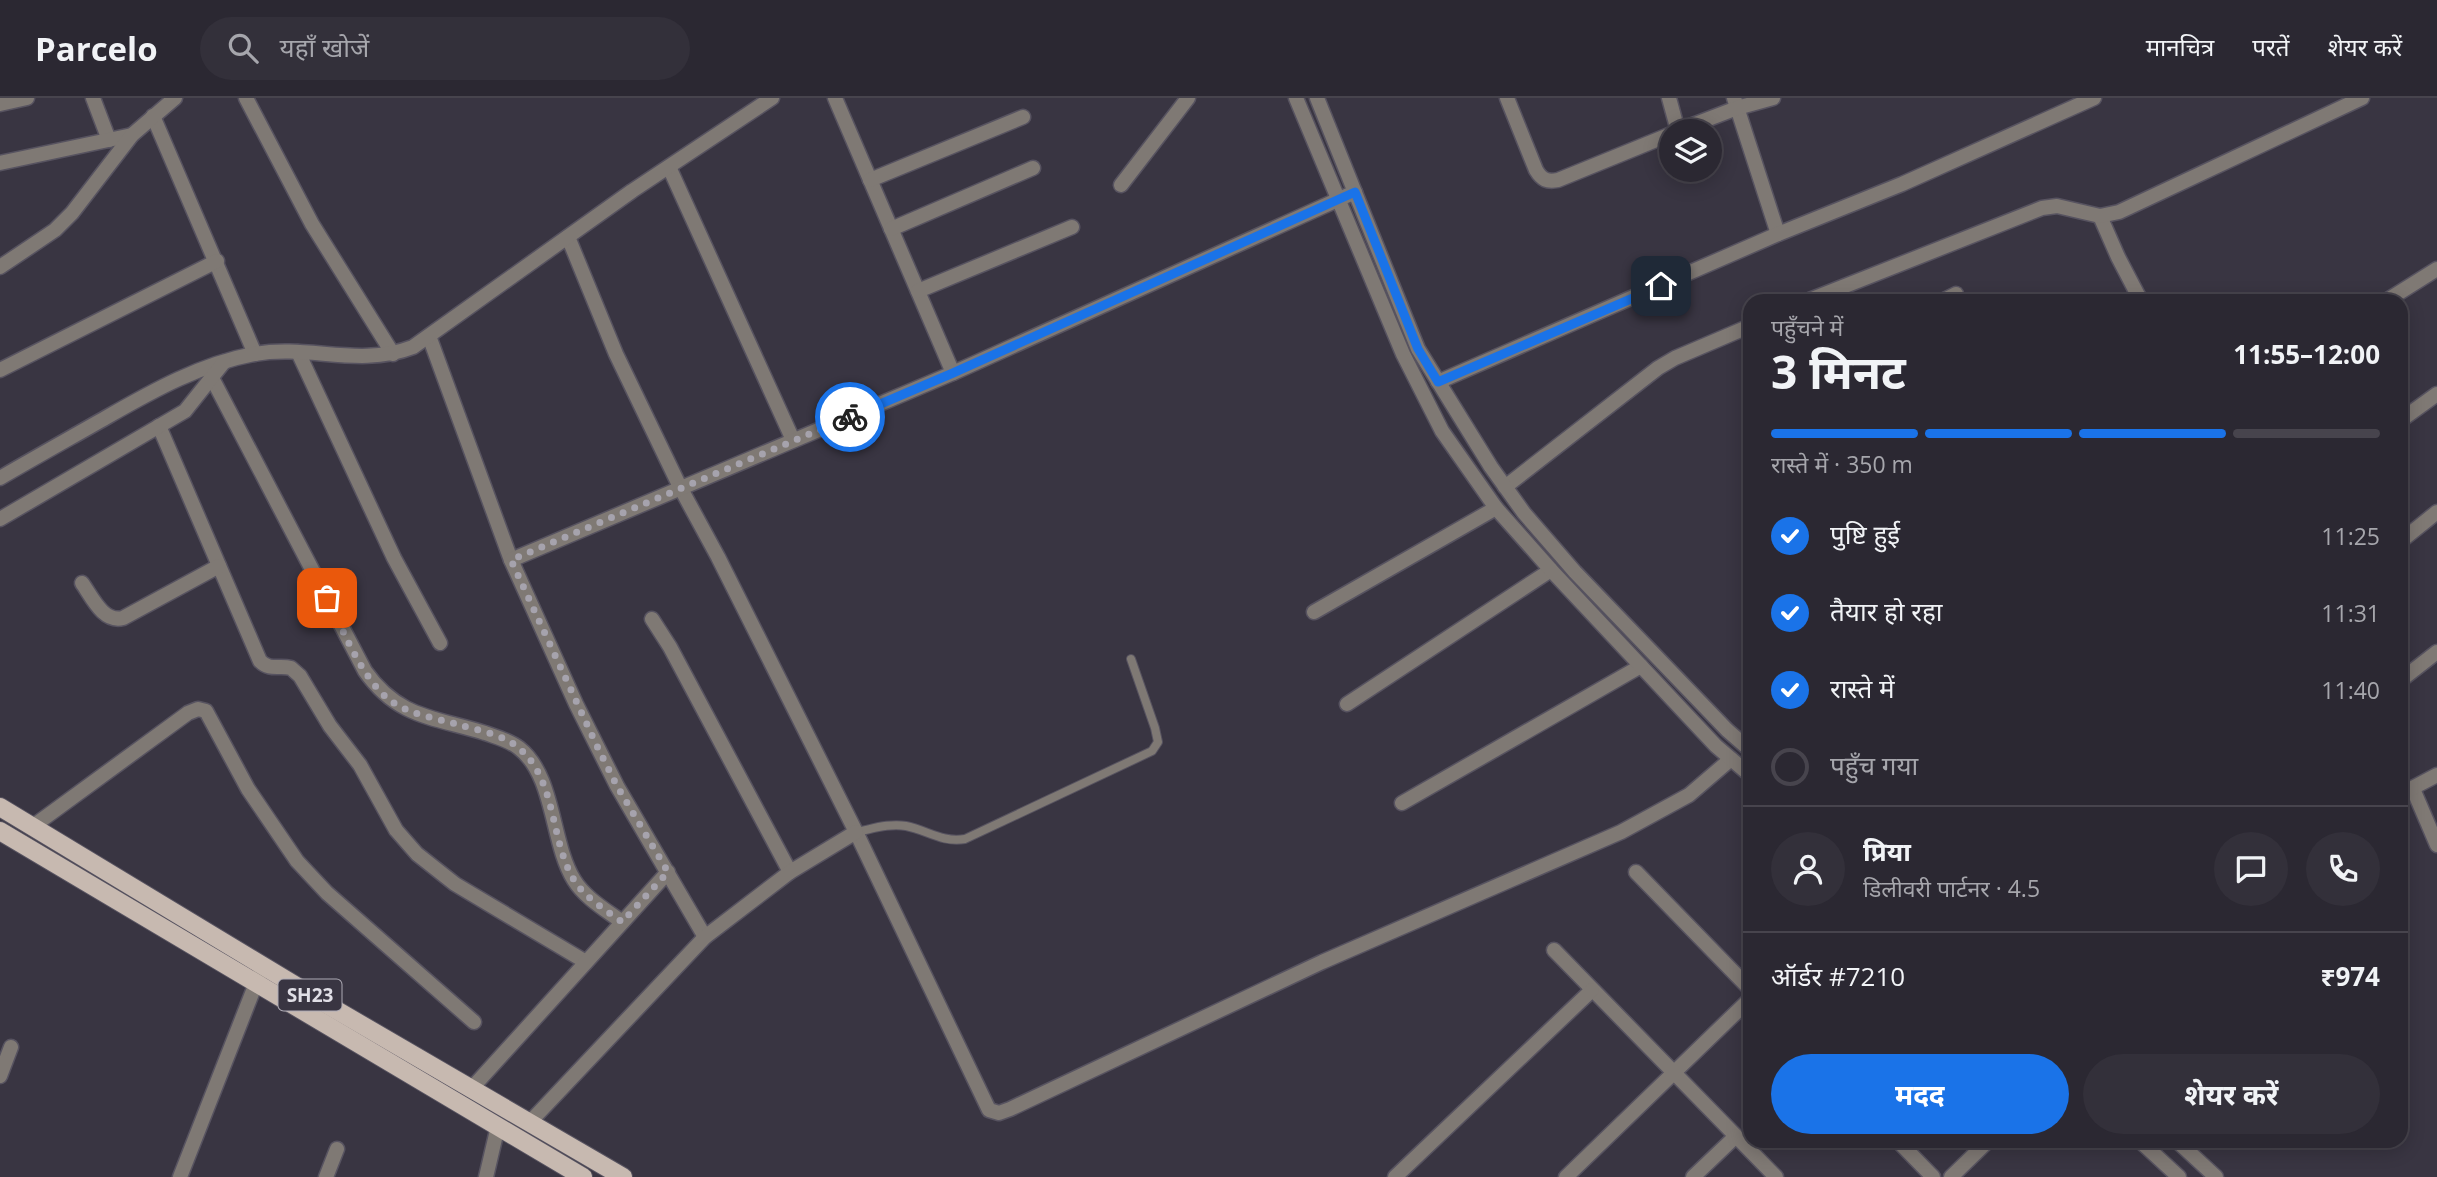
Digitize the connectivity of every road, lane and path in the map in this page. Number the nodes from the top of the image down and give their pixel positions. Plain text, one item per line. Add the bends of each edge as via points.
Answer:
1 (27, 98) edge
2 (93, 98) edge
3 (174, 98) edge
4 (246, 98) edge
5 (772, 98) edge
6 (835, 98) edge
7 (1188, 98) edge
8 (1297, 98) edge
9 (1317, 98) edge
10 (1507, 98) edge
11 (1669, 98) edge
12 (1773, 98) edge
13 (2094, 98) edge
14 (2362, 98) edge
15 (1736, 103) edge
16 (0, 104) edge
17 (153, 116) junction
18 (1024, 117) dead end
19 (1674, 119) edge
20 (1702, 119) edge
21 (132, 135) junction
22 (1659, 139) edge
23 (109, 140) junction
24 (0, 163) edge
25 (669, 167) junction
26 (1033, 169) dead end
27 (870, 180) junction
28 (1121, 186) dead end
29 (1355, 192) junction
30 (1338, 200) junction
31 (2100, 216) junction
32 (1072, 227) dead end
33 (891, 229) junction
34 (1779, 234) junction
35 (568, 237) junction
36 (217, 261) junction
37 (0, 267) edge
38 (2437, 269) edge
39 (918, 291) junction
40 (1825, 294) edge
41 (2137, 294) edge
42 (2397, 294) edge
43 (1743, 329) edge
44 (429, 336) junction
45 (298, 352) junction
46 (256, 354) junction
47 (393, 354) junction
48 (225, 360) junction
49 (0, 370) edge
50 (953, 373) junction
51 (212, 378) junction
52 (1438, 382) junction
53 (2437, 394) edge
54 (2408, 415) edge
55 (159, 426) junction
56 (793, 440) junction
57 (0, 478) edge
58 (680, 487) junction
59 (1505, 487) junction
60 (1496, 509) junction
61 (2436, 516) edge
62 (0, 519) edge
63 (2408, 536) edge
64 (511, 560) junction
65 (219, 566) junction
66 (1551, 570) junction
67 (82, 583) dead end
68 (1314, 612) dead end
69 (652, 619) dead end
70 (440, 643) dead end
71 (2437, 652) edge
72 (1131, 659) dead end
73 (1641, 666) junction
74 (2408, 675) edge
75 (1347, 704) dead end
76 (1743, 744) edge
77 (1731, 759) junction
78 (1743, 769) edge
79 (2437, 775) edge
80 (2408, 791) edge
81 (2408, 794) edge
82 (1402, 803) dead end
83 (0, 807) edge
84 (32, 827) junction
85 (0, 831) edge
86 (856, 832) junction
87 (2437, 845) edge
88 (668, 872) junction
89 (790, 872) junction
90 (1636, 872) dead end
91 (622, 922) junction
92 (705, 937) junction
93 (1554, 950) dead end
94 (586, 962) junction
95 (259, 974) junction
96 (1743, 982) edge
97 (1592, 990) junction
98 (1743, 1006) edge
99 (474, 1022) dead end
100 (11, 1047) dead end
101 (1674, 1073) junction
102 (0, 1076) edge
103 (472, 1088) junction
104 (530, 1122) junction
105 (498, 1126) junction
106 (1736, 1136) junction
107 (1743, 1144) edge
108 (1747, 1148) edge
109 (1905, 1148) edge
110 (1980, 1148) edge
111 (2148, 1148) edge
112 (2185, 1148) edge
113 (337, 1149) dead end
114 (1773, 1176) edge
115 (180, 1177) edge
116 (326, 1177) edge
117 (486, 1177) edge
118 (583, 1177) edge
119 (623, 1177) edge
120 (1395, 1177) edge
121 (1566, 1177) edge
122 (1693, 1177) edge
123 (1933, 1177) edge
124 (1951, 1177) edge
125 (2179, 1177) edge
126 (2216, 1177) edge

1 - 16 street
2 - 23 street
3 - 17 street
4 - 47 street via 312,225
5 - 25 street
6 - 27 street
7 - 28 street
8 - 30 street
9 - 29 street
10 - 22 street via 1536,170 1549,182
11 - 19 street
12 - 15 street
13 - 34 street
14 - 31 street via 2178,186
15 - 20 street
15 - 34 street
17 - 21 street
17 - 36 street
18 - 27 street
21 - 23 street
21 - 37 street via 72,213 38,243
23 - 24 street
25 - 35 street
25 - 56 street
26 - 33 street
27 - 33 street
29 - 30 street
29 - 52 street via 1418,349
30 - 50 street
30 - 60 street via 1403,354 1442,431
31 - 40 street via 2057,206 2042,208
31 - 41 street
32 - 39 street
33 - 39 street
34 - 52 street
35 - 44 street
35 - 58 street via 616,354
36 - 46 street
36 - 49 street
38 - 42 street
39 - 50 street
43 - 59 street via 1658,368
44 - 47 street
44 - 64 street
45 - 46 street
45 - 47 street via 367,357
45 - 70 street via 394,558
46 - 48 street
48 - 51 street
48 - 57 street via 166,383
50 - 56 street
51 - 55 street via 185,411
51 - 91 street via 378,690 408,710 502,738 520,748 545,792 572,878
52 - 59 street
53 - 54 street
55 - 62 street
55 - 65 street
56 - 58 street
58 - 64 street
58 - 86 street
59 - 76 street via 1575,572
60 - 66 street
60 - 68 street
61 - 63 street
64 - 88 street via 617,786
65 - 67 street via 115,620 103,612
65 - 94 street via 260,661 271,668 291,668 300,676 360,765 396,830 417,854 455,884
66 - 73 street
66 - 75 street
69 - 89 street
71 - 74 street
72 - 86 lane via 1158,742 1152,751 965,839 944,840 894,825
73 - 77 street
73 - 82 street
77 - 78 street
77 - 86 street via 1689,795 1621,832 1322,962 999,1113 989,1110 983,1099
79 - 80 street
81 - 87 street
83 - 84 main road, SH23
84 - 95 main road, SH23
84 - 99 street via 188,713 206,711 248,789 298,862
85 - 95 main road, SH23
86 - 89 street
88 - 91 street
88 - 92 street
89 - 92 street
90 - 96 street
91 - 94 street
92 - 104 street
93 - 97 street
94 - 103 street
95 - 103 main road, SH23
95 - 105 main road, SH23
95 - 115 street
97 - 101 street
97 - 120 street
98 - 101 street
100 - 102 street
101 - 106 street
101 - 121 street
103 - 104 main road, SH23
104 - 119 main road, SH23
105 - 117 street
105 - 118 main road, SH23
106 - 107 street
106 - 122 street
108 - 114 street
109 - 123 street
110 - 124 street
111 - 125 street
112 - 126 street
113 - 116 street

